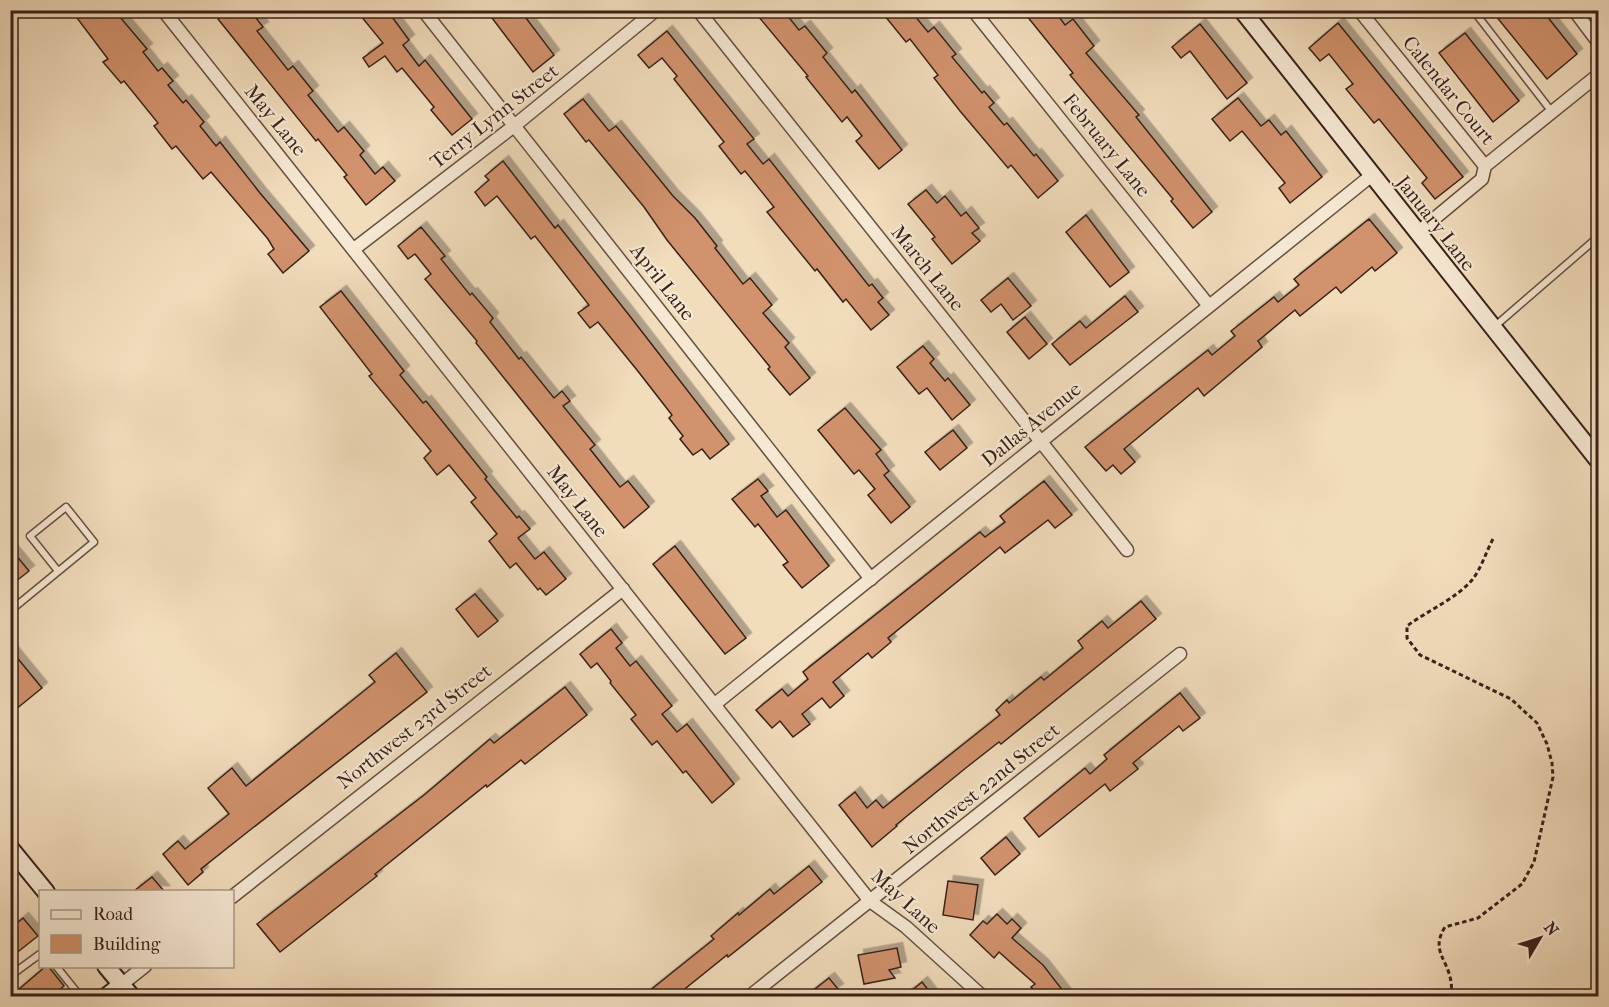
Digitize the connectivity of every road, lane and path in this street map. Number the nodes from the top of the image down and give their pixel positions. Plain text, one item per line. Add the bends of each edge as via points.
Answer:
1 (163, 10) edge
2 (423, 10) edge
3 (656, 10) edge
4 (698, 10) edge
5 (973, 10) edge
6 (1242, 10) edge
7 (1359, 10) edge
8 (1473, 10) edge
9 (1574, 10) edge
10 (1599, 42) edge
11 (1599, 75) edge
12 (1552, 112) junction
13 (514, 126) junction
14 (1485, 166) junction
15 (1372, 175) junction
16 (1417, 233) junction
17 (1599, 237) edge
18 (1592, 243) junction
19 (354, 249) junction
20 (1599, 251) edge
21 (1209, 306) junction
22 (1493, 328) junction
23 (1041, 441) junction
24 (1599, 460) edge
25 (1493, 539) dead end
26 (1127, 550) dead end
27 (58, 571) junction
28 (871, 579) junction
29 (623, 589) junction
30 (10, 611) edge
31 (1180, 654) dead end
32 (715, 704) junction
33 (10, 848) edge
34 (45, 890) edge
35 (234, 895) edge
36 (870, 901) junction
37 (39, 955) edge
38 (58, 968) edge
39 (108, 968) edge
40 (143, 968) edge
41 (10, 976) edge
42 (126, 991) edge
43 (80, 996) edge
44 (106, 996) edge
45 (750, 996) edge
46 (982, 996) edge
47 (1451, 996) edge

1 - 19 street, May Lane
2 - 13 street, April Lane
3 - 13 street, Terry Lynn Street
4 - 23 street, March Lane
5 - 21 street, February Lane
6 - 15 street, January Lane
7 - 14 street, Calendar Court
8 - 12 lane
9 - 10 street
11 - 12 street
12 - 14 street
13 - 19 street, Terry Lynn Street
13 - 28 street, April Lane
14 - 16 street via 1482,179
15 - 16 street, January Lane
15 - 21 street, Dallas Avenue
16 - 22 street, January Lane
17 - 18 lane
18 - 20 lane
18 - 22 lane
19 - 29 street, May Lane
21 - 23 street, Dallas Avenue
22 - 24 street, January Lane
23 - 26 street, March Lane
23 - 28 street, Dallas Avenue
25 - 47 path via 1473,579 1460,592 1407,626 1407,638 1420,655 1511,699 1537,723 1547,744 1553,777 1534,862 1522,884 1478,918 1445,927 1438,938 1451,981
27 - 27 lane via 94,542 66,507 30,536
27 - 30 lane
28 - 32 street, Dallas Avenue
29 - 32 street, May Lane
29 - 35 street, Northwest 23rd Street
31 - 36 street, Northwest 22nd Street
32 - 36 street, May Lane
33 - 34 street
36 - 45 street, Northwest 22nd Street
36 - 46 street, May Lane via 906,927
37 - 41 lane
38 - 43 lane
39 - 42 street
40 - 42 street
42 - 44 street

